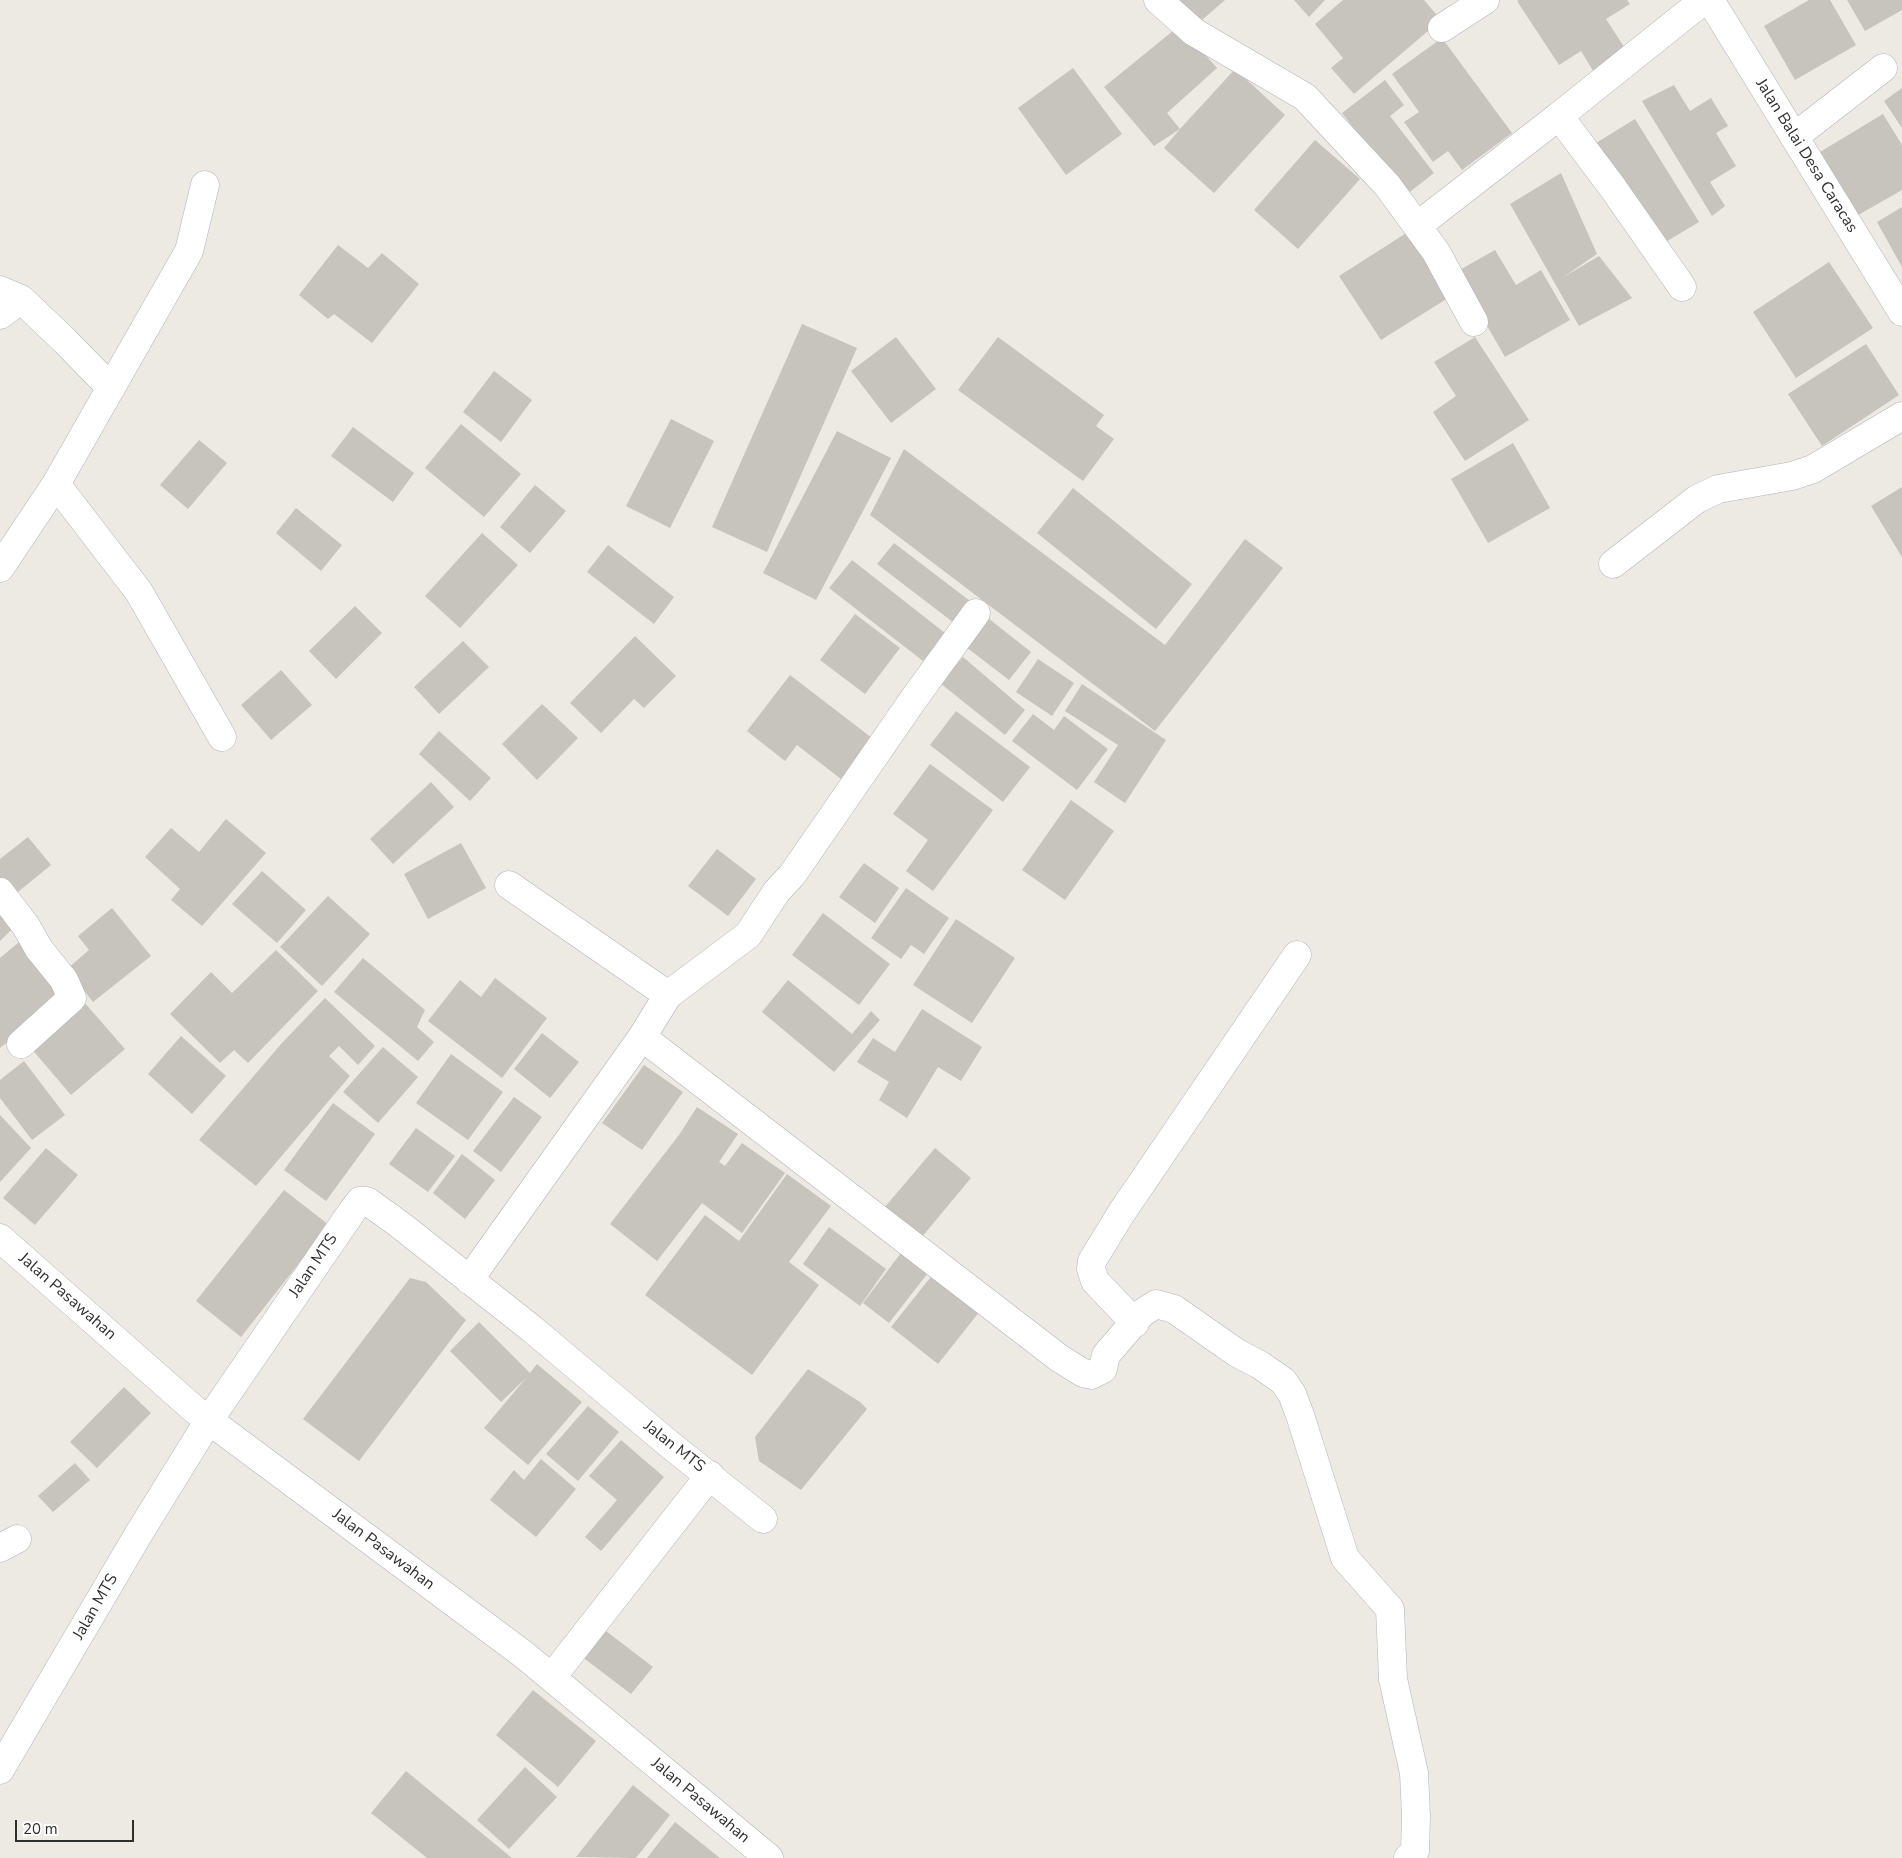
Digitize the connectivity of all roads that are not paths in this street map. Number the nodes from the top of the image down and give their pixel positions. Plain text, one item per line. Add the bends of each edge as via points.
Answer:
1 (1158, 0) edge
2 (1485, 0) edge
3 (1704, 0) edge
4 (1710, 0) edge
5 (1442, 28) dead end
6 (1883, 68) dead end
7 (1559, 116) junction
8 (1794, 137) junction
9 (205, 185) dead end
10 (1417, 226) junction
11 (1682, 287) dead end
12 (7, 301) edge
13 (1902, 312) edge
14 (1474, 322) dead end
15 (111, 388) junction
16 (1902, 416) edge
17 (56, 484) junction
18 (1613, 564) dead end
19 (0, 568) edge
20 (976, 613) dead end
21 (222, 737) dead end
22 (508, 885) dead end
23 (0, 892) edge
24 (1297, 954) dead end
25 (668, 995) junction
26 (642, 1037) junction
27 (21, 1044) dead end
28 (0, 1238) edge
29 (469, 1280) junction
30 (1135, 1322) junction
31 (209, 1420) junction
32 (710, 1475) junction
33 (763, 1519) dead end
34 (552, 1678) junction
35 (0, 1770) edge
36 (769, 1858) edge
37 (1408, 1858) edge

1 - 10 street via 1194,32 1305,97 1387,184
2 - 5 street
3 - 7 street
4 - 8 street, Jalan Balai Desa Caracas
6 - 8 street
7 - 10 street
7 - 11 street
8 - 13 street, Jalan Balai Desa Caracas
9 - 15 street via 188,251
10 - 14 street via 1436,252
12 - 15 street via 65,341
15 - 17 street
16 - 18 street via 1813,469 1718,490 1697,499
17 - 19 street
17 - 21 street via 140,592
20 - 25 street via 748,936
22 - 25 street
23 - 27 street via 64,980 72,998
24 - 30 street via 1092,1261 1095,1281
25 - 26 street
26 - 29 street
26 - 30 street via 1076,1369 1089,1375 1103,1369 1106,1355
28 - 31 street, Jalan Pasawahan
29 - 31 street, Jalan MTS via 399,1224 367,1201 360,1201
29 - 32 street, Jalan MTS
30 - 37 street via 1156,1304 1174,1309 1283,1381 1292,1394 1345,1558 1390,1609 1394,1679 1414,1773 1415,1851
31 - 34 street, Jalan Pasawahan
31 - 35 street, Jalan MTS
32 - 33 street, Jalan MTS
32 - 34 street
34 - 36 street, Jalan Pasawahan

